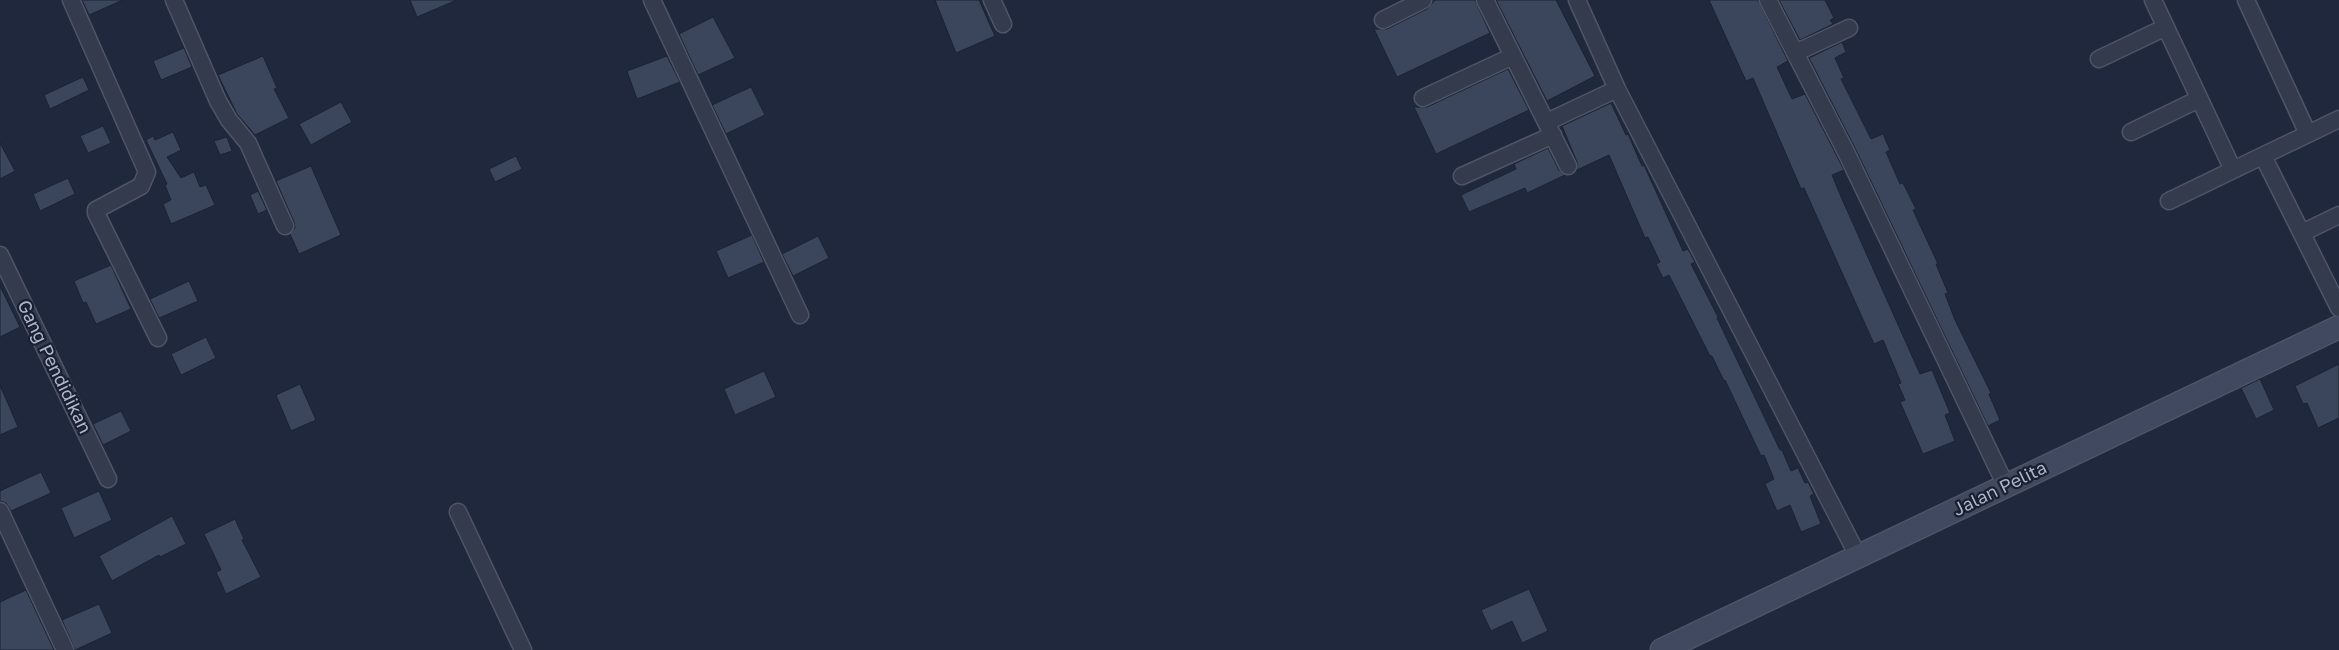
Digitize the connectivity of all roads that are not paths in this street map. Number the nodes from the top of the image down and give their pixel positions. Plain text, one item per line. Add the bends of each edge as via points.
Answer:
1 (71, 0) edge
2 (174, 0) edge
3 (652, 0) edge
4 (992, 0) edge
5 (1423, 0) edge
6 (1485, 0) edge
7 (1578, 0) edge
8 (1768, 0) edge
9 (2153, 0) edge
10 (2246, 0) edge
11 (1383, 20) dead end
12 (1003, 24) dead end
13 (2166, 27) junction
14 (1849, 28) dead end
15 (1795, 53) junction
16 (1513, 56) junction
17 (2099, 59) dead end
18 (1617, 89) junction
19 (1423, 98) dead end
20 (2199, 99) junction
21 (2339, 119) edge
22 (1550, 128) junction
23 (2131, 132) dead end
24 (2308, 134) junction
25 (2263, 156) junction
26 (1568, 166) dead end
27 (2234, 170) junction
28 (1462, 176) dead end
29 (2169, 201) dead end
30 (2339, 215) edge
31 (285, 226) dead end
32 (2302, 233) junction
33 (0, 256) edge
34 (2339, 308) edge
35 (800, 315) dead end
36 (2339, 327) edge
37 (158, 338) dead end
38 (108, 479) dead end
39 (2006, 486) junction
40 (0, 511) edge
41 (458, 512) dead end
42 (1858, 556) junction
43 (65, 650) edge
44 (523, 650) edge
45 (1662, 650) edge

1 - 37 street via 147,172 141,186 96,210 96,213
2 - 31 street via 218,101 248,143
3 - 35 street
4 - 12 street
5 - 11 street
6 - 16 street
7 - 18 street
8 - 15 street
9 - 13 street
10 - 24 street
13 - 17 street
13 - 20 street
14 - 15 street
15 - 39 street via 1847,154
16 - 19 street
16 - 22 street
18 - 22 street
18 - 42 street
20 - 23 street
20 - 27 street
21 - 24 street
22 - 26 street
22 - 28 street
24 - 25 street
25 - 27 street
25 - 32 street
27 - 29 street
30 - 32 street
32 - 34 street
33 - 38 street, Gang Pendidikan
36 - 39 street, Jalan Pelita
39 - 42 street, Jalan Pelita
40 - 43 street
41 - 44 street
42 - 45 street, Jalan Pelita

